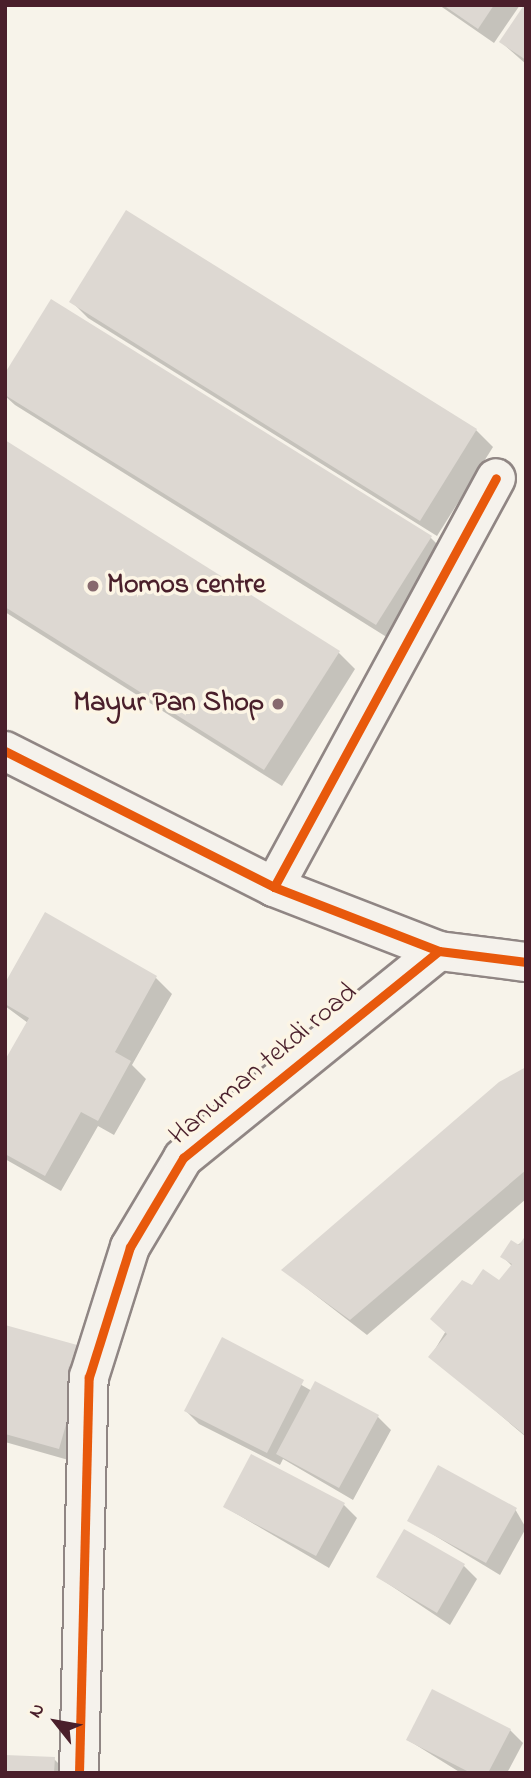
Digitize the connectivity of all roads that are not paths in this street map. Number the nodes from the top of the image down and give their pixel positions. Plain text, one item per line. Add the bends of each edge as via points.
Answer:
1 (496, 478) dead end
2 (5, 751) edge
3 (274, 887) junction
4 (439, 951) junction
5 (526, 962) edge
6 (79, 1773) edge

1 - 3 street
2 - 3 street
3 - 4 street
4 - 5 street
4 - 6 street, Hanuman tekdi road via 183,1158 130,1247 89,1377

